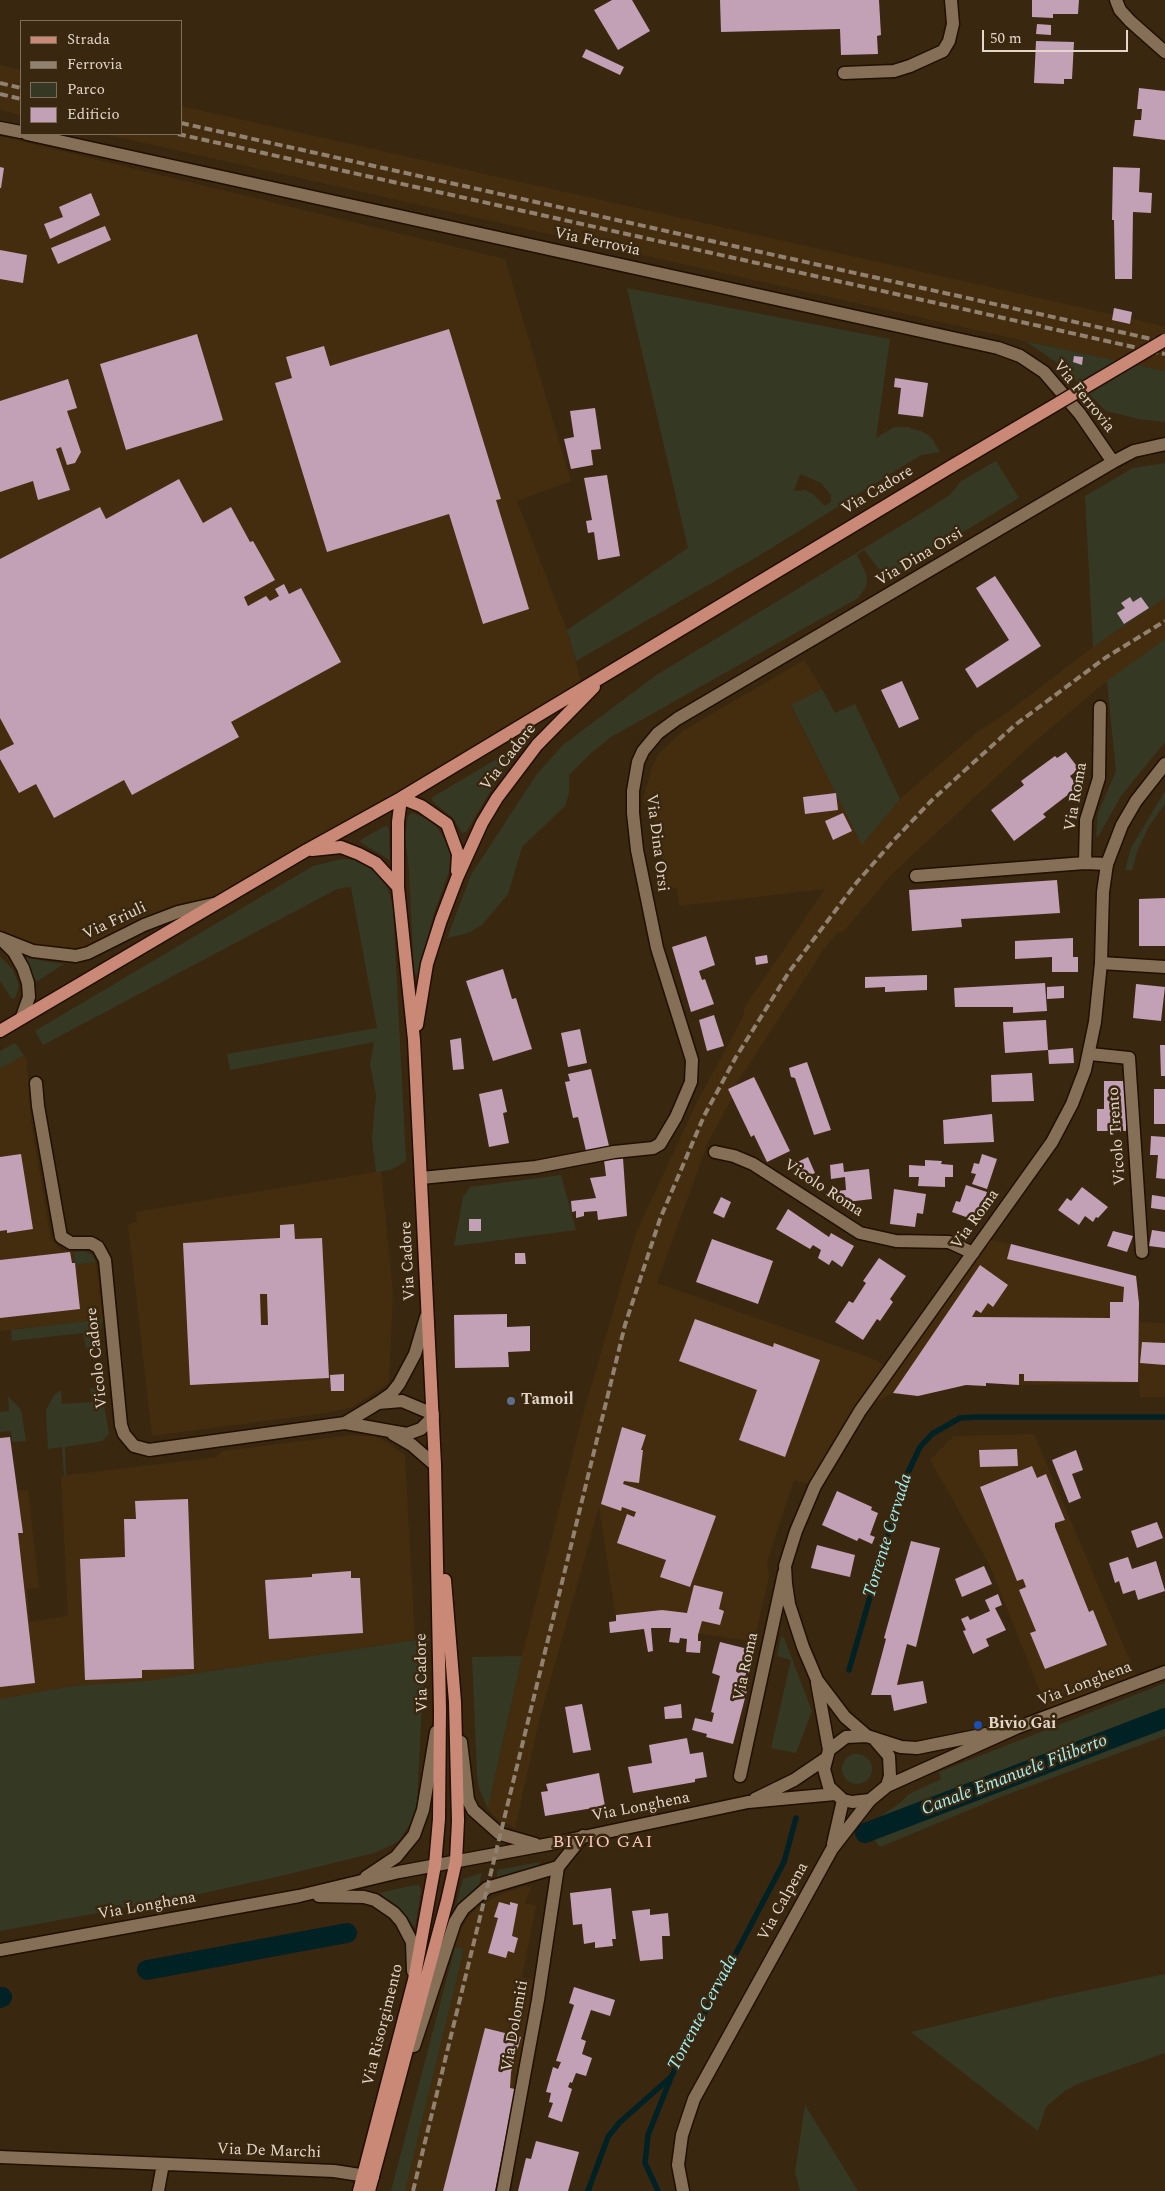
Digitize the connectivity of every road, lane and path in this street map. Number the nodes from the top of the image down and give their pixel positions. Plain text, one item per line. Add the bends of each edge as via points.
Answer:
1 (951, 0) edge
2 (1116, 0) edge
3 (1165, 52) edge
4 (844, 73) dead end
5 (0, 128) edge
6 (20, 132) edge
7 (32, 135) edge
8 (1165, 340) edge
9 (1165, 444) edge
10 (1113, 462) junction
11 (608, 673) junction
12 (1100, 707) dead end
13 (1165, 764) edge
14 (401, 798) junction
15 (307, 850) junction
16 (1085, 863) junction
17 (1107, 864) junction
18 (916, 876) dead end
19 (457, 878) junction
20 (398, 887) junction
21 (215, 904) junction
22 (0, 938) edge
23 (1101, 963) junction
24 (1165, 967) edge
25 (22, 1017) junction
26 (2, 1027) edge
27 (414, 1040) junction
28 (1090, 1054) junction
29 (36, 1083) dead end
30 (715, 1152) dead end
31 (421, 1178) junction
32 (1142, 1252) dead end
33 (973, 1253) junction
34 (428, 1311) junction
35 (378, 1403) junction
36 (433, 1415) junction
37 (345, 1423) junction
38 (391, 1433) junction
39 (435, 1465) junction
40 (436, 1480) junction
41 (786, 1566) junction
42 (1165, 1672) edge
43 (817, 1680) junction
44 (455, 1702) junction
45 (440, 1710) junction
46 (1016, 1728) junction
47 (872, 1739) junction
48 (827, 1755) junction
49 (740, 1776) dead end
50 (887, 1786) junction
51 (839, 1797) junction
52 (870, 1800) junction
53 (748, 1802) junction
54 (583, 1836) junction
55 (540, 1845) junction
56 (832, 1849) junction
57 (456, 1860) junction
58 (435, 1865) junction
59 (558, 1867) junction
60 (358, 1882) junction
61 (299, 1896) junction
62 (0, 1950) edge
63 (414, 1980) junction
64 (391, 2115) junction
65 (0, 2157) edge
66 (163, 2164) junction
67 (368, 2176) junction
68 (158, 2191) edge
69 (359, 2191) edge
70 (369, 2191) edge
71 (503, 2191) edge
72 (683, 2191) edge

1 - 4 street via 953,24 943,51 894,71
2 - 3 street via 1130,21
5 - 6 street
7 - 10 street, Via Ferrovia via 998,348 1020,356 1044,372 1080,414
8 - 11 main road, Via Cadore, bridge
9 - 10 street, Via Dina Orsi via 1134,451
10 - 31 street, Via Dina Orsi via 677,719 658,733 643,751 632,791 638,850 657,948 688,1044 692,1073 687,1094 660,1144 653,1148 568,1162
11 - 14 main road, Via Cadore
11 - 19 main road, Via Cadore via 538,745 512,777 482,823
12 - 16 street, Via Roma via 1100,768 1098,787 1086,820
13 - 17 street, Via Roma via 1122,825
14 - 15 main road, Via Friuli
14 - 19 main road, Via Cadore via 421,806 447,824 458,854
14 - 20 main road, Via Cadore
15 - 20 main road via 341,847 359,854 376,863
15 - 21 main road, Via Friuli
16 - 17 street
16 - 18 street
17 - 23 street, Via Roma
19 - 27 main road, Via Cadore via 427,964
20 - 27 main road, Via Cadore
21 - 22 street, Via Friuli via 178,912 76,956 34,951
21 - 25 main road, Via Friuli
22 - 25 street, Via Friuli via 14,952 28,983 29,997
23 - 24 street
23 - 28 street, Via Roma
25 - 26 main road, Via Friuli
27 - 31 main road, Via Cadore
28 - 32 street, Vicolo Trento via 1129,1058
28 - 33 street, Via Roma via 1072,1104 1052,1142
29 - 37 street, Vicolo Cadore via 61,1237 71,1243 91,1243 98,1247 105,1260 121,1425 129,1441 140,1449 149,1450
30 - 33 street, Vicolo Roma via 753,1164 860,1233 896,1241 949,1242
31 - 34 main road, Via Cadore
33 - 41 street, Via Roma via 860,1410 815,1486 796,1531
34 - 35 street, Vicolo Cadore via 408,1369 391,1394
34 - 36 main road, Via Cadore
35 - 36 street, Vicolo Cadore via 414,1404
35 - 37 street, Vicolo Cadore
36 - 38 street, Vicolo Cadore via 428,1424 415,1432
36 - 39 main road, Via Cadore
37 - 38 street, Vicolo Cadore
38 - 39 street, Vicolo Cadore
39 - 40 main road, Via Cadore
40 - 44 main road, Via Cadore
40 - 45 main road, Via Cadore
41 - 43 street, Via Roma via 789,1604
41 - 49 street, Via Roma
42 - 46 street, Via Longhena
43 - 47 street, Via Roma via 846,1717
43 - 48 street, Via Roma
44 - 55 street, Via Longhena via 468,1800 473,1810 500,1834
44 - 57 main road, Via Cadore
45 - 58 main road, Via Cadore via 439,1819
45 - 60 street, Via Longhena via 423,1810 414,1835 396,1856
46 - 47 street, Via Longhena via 927,1747 901,1747
46 - 50 street, Via Longhena
47 - 48 street, Via Longhena via 846,1737
47 - 50 street via 889,1756
48 - 51 street via 825,1778
48 - 53 street, Via Longhena via 794,1780
50 - 52 street, Via Longhena
51 - 52 street, Via Longhena via 861,1802
51 - 53 street, Via Longhena
51 - 56 street, Via Calpena
52 - 56 street, Via Calpena
53 - 54 street, Via Longhena
54 - 55 street, Via Longhena
54 - 59 street
55 - 57 street, Via Longhena
56 - 72 street, Via Calpena via 694,2099 682,2135 678,2165
57 - 58 street, Via Longhena
57 - 64 main road, Via Risorgimento
58 - 60 street, Via Longhena
58 - 63 main road, Via Risorgimento
59 - 64 street, Via Risorgimento via 487,1888 463,1909 455,1922
59 - 71 street, Via Dolomiti via 538,2000
60 - 61 street, Via Longhena
61 - 62 street, Via Longhena
61 - 63 street, Via Longhena via 364,1897 390,1909 412,1942
63 - 67 main road, Via Risorgimento
64 - 67 main road, Via Risorgimento
65 - 66 street, Via De Marchi
66 - 67 street, Via De Marchi via 334,2171
66 - 68 street
67 - 69 main road, Via Risorgimento
67 - 70 main road, Via Risorgimento

